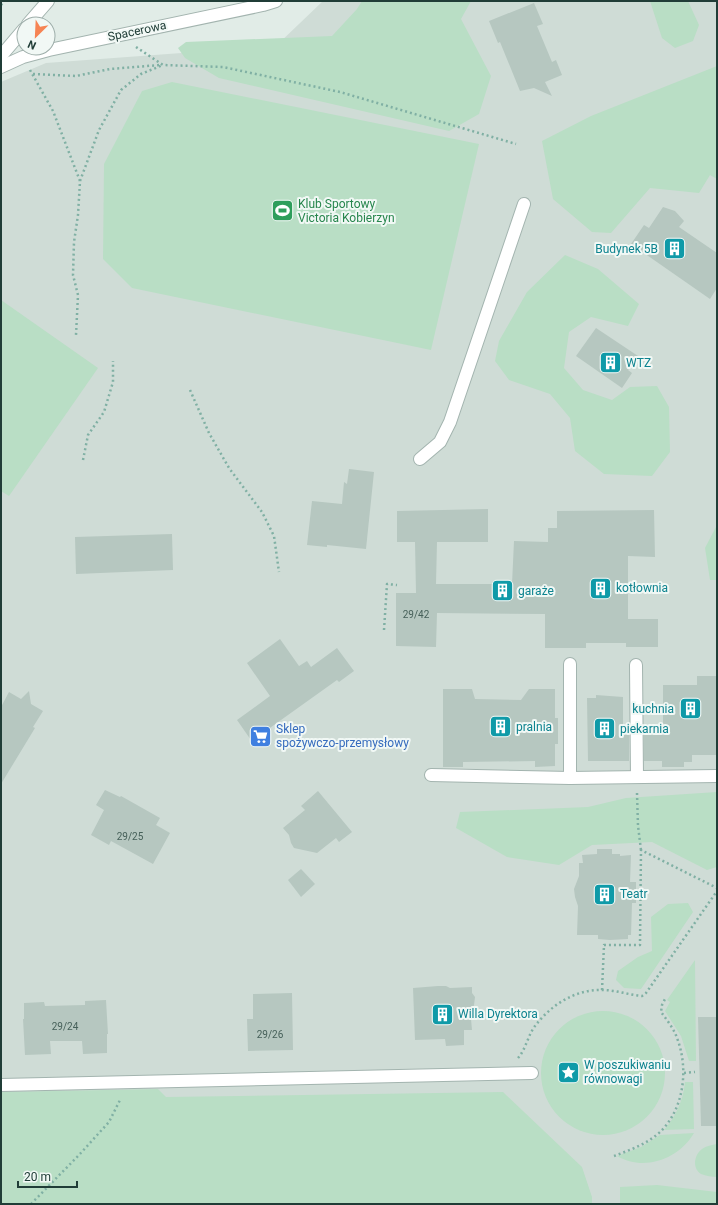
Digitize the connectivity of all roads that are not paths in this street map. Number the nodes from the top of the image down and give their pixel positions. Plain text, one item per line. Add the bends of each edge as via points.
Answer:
1 (48, 1) edge
2 (276, 1) edge
3 (35, 16) edge
4 (16, 38) edge
5 (1, 56) edge
6 (1, 67) edge
7 (524, 204) dead end
8 (420, 459) dead end
9 (570, 664) dead end
10 (636, 665) dead end
11 (431, 776) dead end
12 (717, 776) edge
13 (637, 777) junction
14 (570, 778) junction
15 (532, 1073) dead end
16 (1, 1084) edge

1 - 3 street
2 - 6 street, Spacerowa via 23,57
4 - 5 street
7 - 8 street via 450,422 440,442
9 - 14 street
10 - 13 street
11 - 14 street
12 - 13 street
13 - 14 street
15 - 16 street

